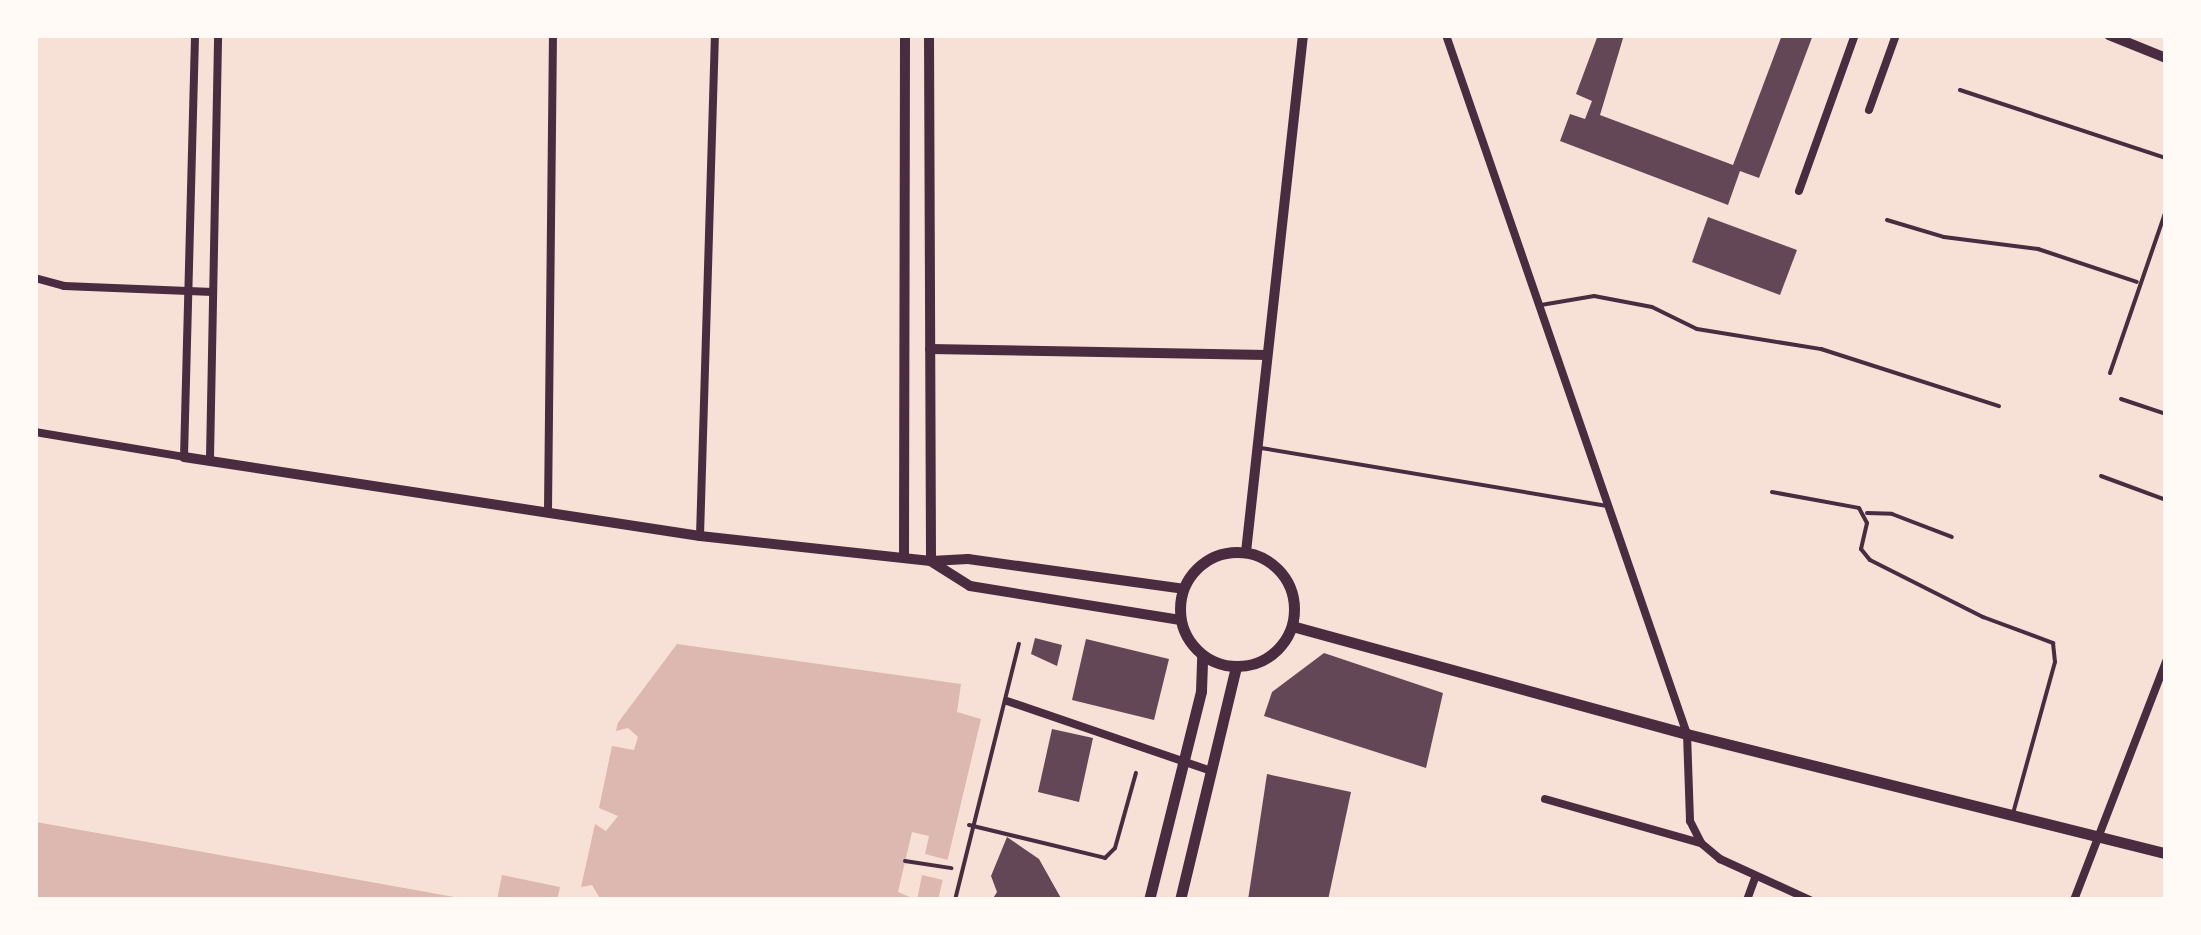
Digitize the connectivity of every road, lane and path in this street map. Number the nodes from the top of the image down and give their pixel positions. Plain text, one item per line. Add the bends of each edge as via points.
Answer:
1 (195, 35) edge
2 (218, 35) edge
3 (554, 35) edge
4 (714, 35) edge
5 (905, 35) edge
6 (930, 35) edge
7 (1303, 35) edge
8 (1446, 35) edge
9 (1854, 35) edge
10 (1896, 35) edge
11 (2109, 35) edge
12 (2166, 58) edge
13 (905, 79) junction
14 (930, 81) junction
15 (1960, 90) dead end
16 (1870, 110) dead end
17 (2166, 158) edge
18 (1798, 191) dead end
19 (2166, 210) edge
20 (1888, 220) dead end
21 (35, 278) edge
22 (2137, 282) junction
23 (214, 292) junction
24 (189, 296) junction
25 (1541, 305) junction
26 (930, 349) junction
27 (1268, 355) junction
28 (2110, 373) dead end
29 (2122, 399) dead end
30 (1999, 406) dead end
31 (2166, 414) edge
32 (35, 432) edge
33 (1257, 448) junction
34 (184, 457) junction
35 (210, 458) junction
36 (2102, 476) dead end
37 (1772, 492) dead end
38 (2166, 500) edge
39 (1612, 506) junction
40 (548, 510) junction
41 (1866, 513) junction
42 (700, 536) junction
43 (1952, 538) dead end
44 (1246, 552) junction
45 (904, 558) junction
46 (931, 561) junction
47 (1183, 588) junction
48 (1180, 620) junction
49 (1292, 626) junction
50 (1019, 644) dead end
51 (1202, 655) junction
52 (2166, 661) edge
53 (1236, 666) junction
54 (1007, 702) junction
55 (1687, 734) junction
56 (1185, 761) junction
57 (1214, 772) junction
58 (1136, 773) dead end
59 (1545, 799) dead end
60 (2012, 817) junction
61 (969, 825) junction
62 (2098, 836) junction
63 (1701, 843) junction
64 (2166, 853) edge
65 (905, 860) dead end
66 (961, 869) junction
67 (1756, 878) junction
68 (1797, 898) edge
69 (954, 900) edge
70 (1148, 900) edge
71 (1180, 900) edge
72 (1746, 900) edge
73 (1810, 900) edge
74 (2074, 900) edge

1 - 24 street
2 - 23 street
3 - 40 street
4 - 42 street
5 - 13 street
6 - 14 street
7 - 27 street
8 - 25 street
9 - 18 street
10 - 16 street
11 - 12 street
13 - 14 street
13 - 45 street
14 - 26 street
15 - 17 lane
19 - 22 lane
20 - 22 lane via 1944,237 2038,249
21 - 24 street
22 - 28 lane
23 - 24 street
23 - 35 street
24 - 34 street
25 - 30 lane via 1594,296 1652,307 1698,329 1822,349
25 - 39 street
26 - 27 street
26 - 46 street
27 - 33 street
29 - 31 lane
32 - 34 street
33 - 39 lane
33 - 44 street
34 - 35 street
35 - 40 street
36 - 38 lane
37 - 41 lane via 1832,500
39 - 55 street
40 - 42 street
41 - 43 lane via 1892,514
41 - 60 lane via 1861,549 1870,560 1983,617 2053,642 2055,662
42 - 45 street
44 - 47 main road via 1208,559
44 - 49 main road via 1264,558 1290,587
45 - 46 street
46 - 47 street via 968,559
46 - 48 street via 970,586
47 - 48 main road
48 - 51 main road
49 - 53 main road via 1271,656
49 - 55 main road
50 - 54 lane
51 - 53 main road
51 - 56 main road
52 - 62 street
53 - 57 main road
54 - 56 street
54 - 61 lane
55 - 60 main road
55 - 63 street via 1690,821
56 - 57 street
56 - 70 main road
57 - 71 main road
58 - 61 lane via 1106,858
59 - 63 street
60 - 62 main road
61 - 66 lane
62 - 64 main road
62 - 74 street
63 - 67 street
65 - 66 path
66 - 69 lane
67 - 68 street
67 - 72 street
68 - 73 street

